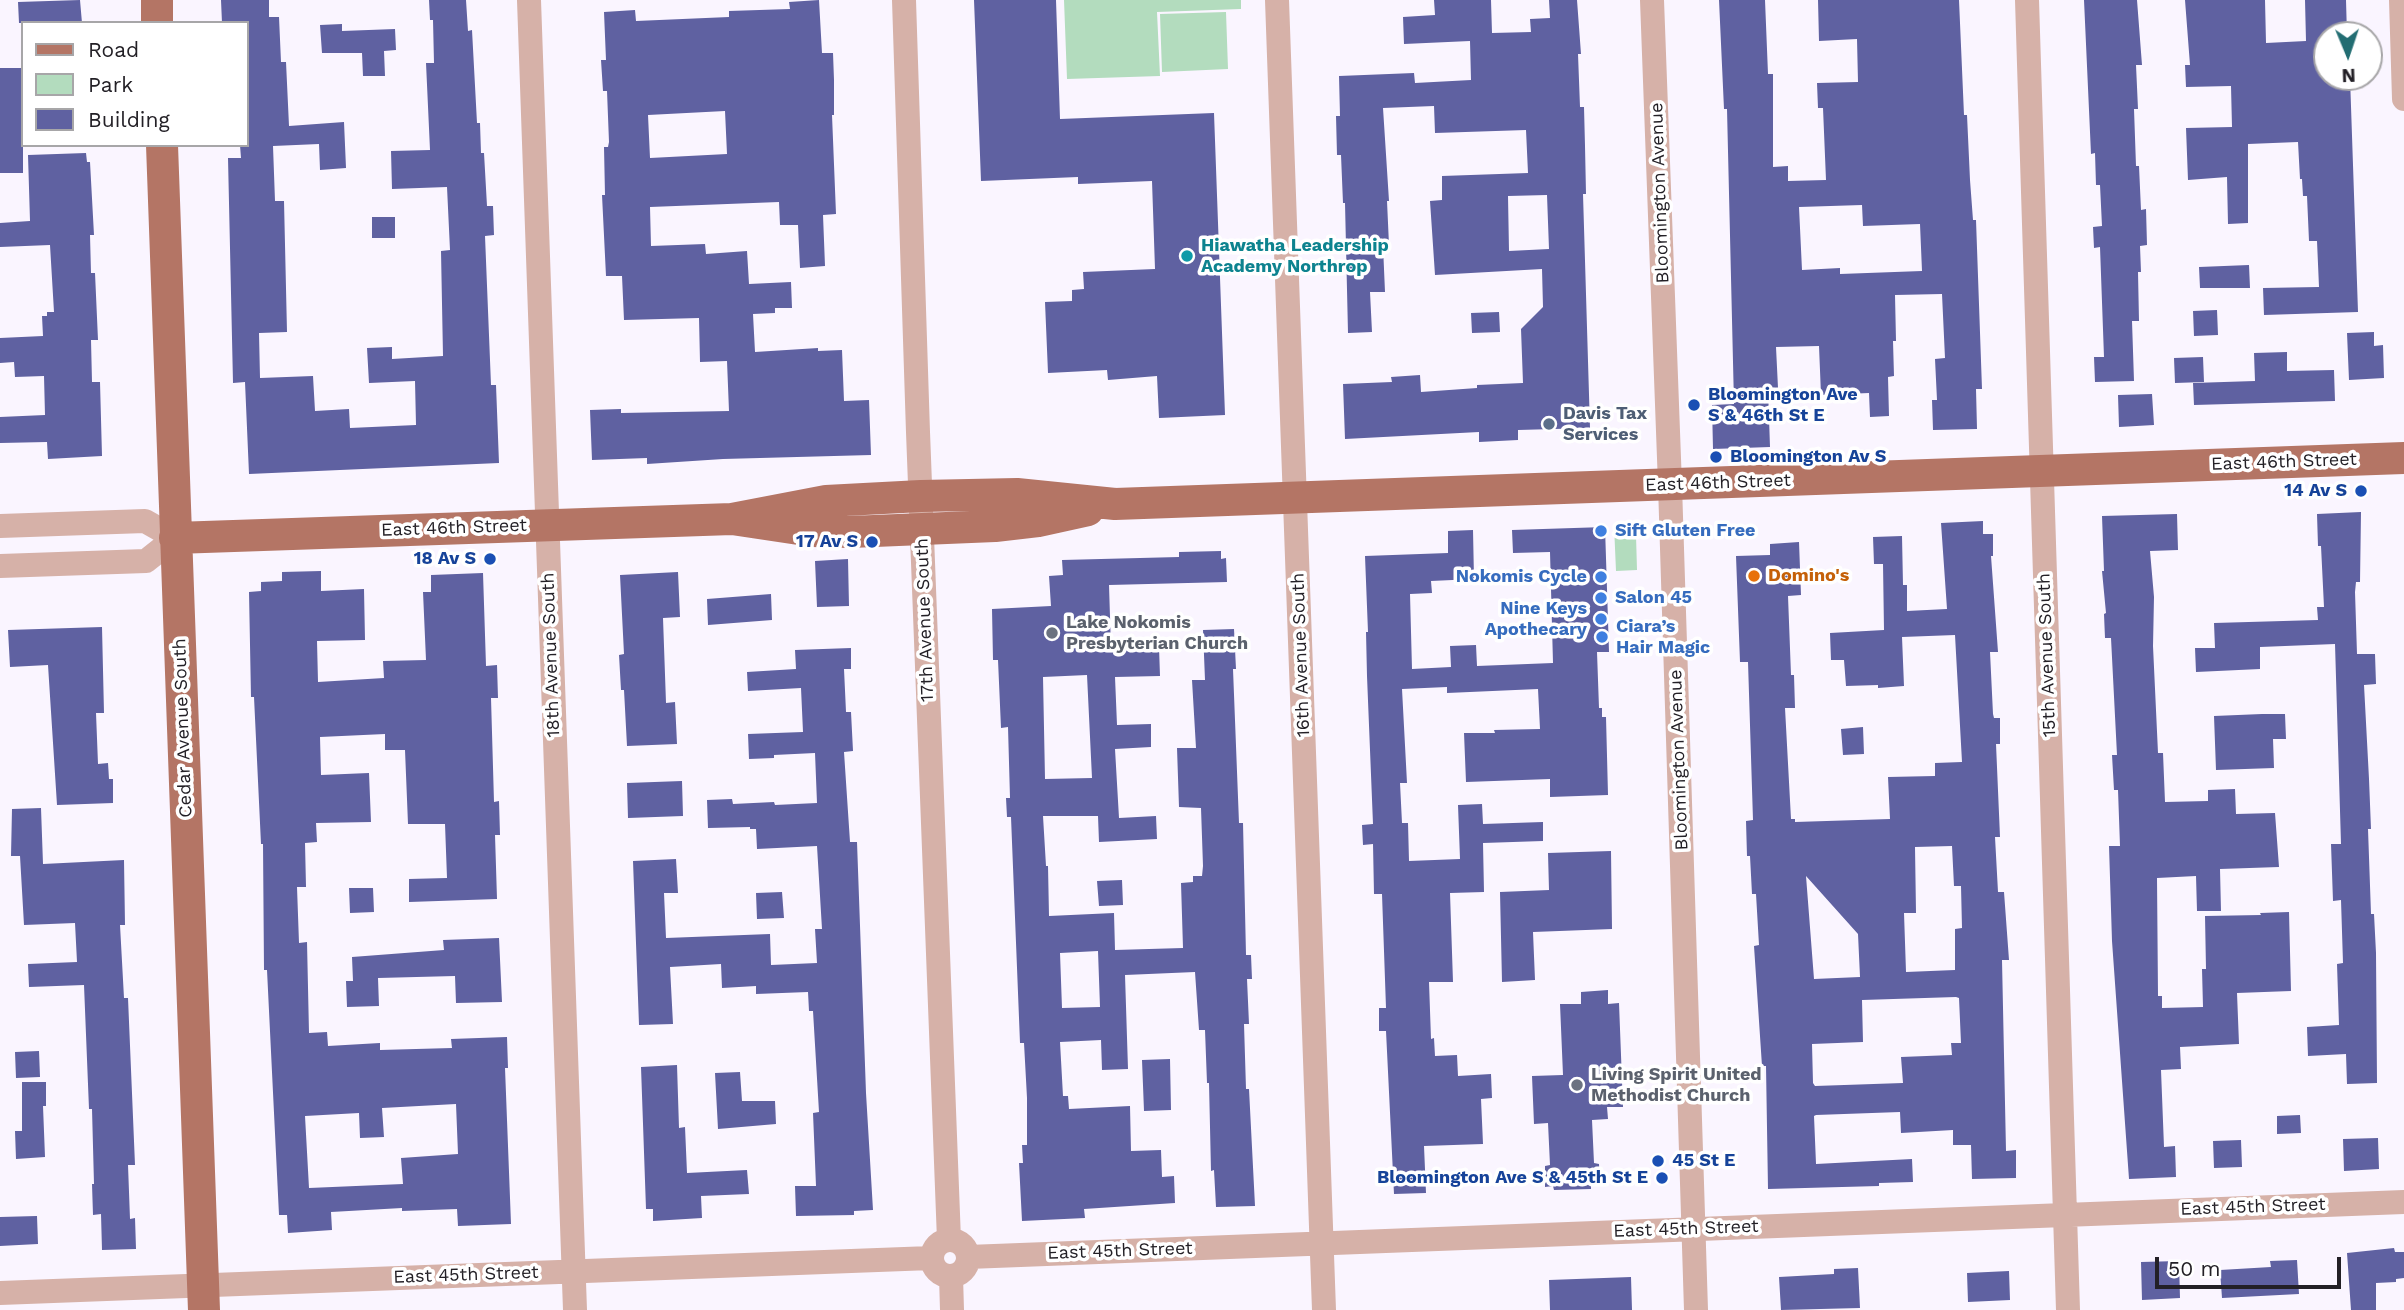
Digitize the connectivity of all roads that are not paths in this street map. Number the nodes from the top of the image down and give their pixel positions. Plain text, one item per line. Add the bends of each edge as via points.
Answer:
1 (157, 0) edge
2 (529, 0) edge
3 (904, 0) edge
4 (1278, 0) edge
5 (1652, 0) edge
6 (2027, 0) edge
7 (2401, 0) edge
8 (158, 21) edge
9 (2404, 100) edge
10 (162, 147) edge
11 (2404, 458) edge
12 (2042, 470) junction
13 (1670, 485) junction
14 (921, 496) junction
15 (1295, 498) junction
16 (1115, 505) junction
17 (732, 519) junction
18 (547, 525) junction
19 (0, 526) edge
20 (922, 529) junction
21 (176, 538) junction
22 (0, 566) edge
23 (2404, 1202) edge
24 (2064, 1215) junction
25 (1693, 1229) junction
26 (949, 1240) junction
27 (1321, 1243) junction
28 (968, 1257) junction
29 (931, 1258) junction
30 (573, 1271) junction
31 (951, 1276) junction
32 (0, 1293) edge
33 (204, 1297) edge
34 (575, 1310) edge
35 (952, 1310) edge
36 (1324, 1310) edge
37 (1696, 1310) edge
38 (2068, 1310) edge

1 - 8 main road
2 - 18 street, 18th Avenue South
3 - 14 street, 17th Avenue South
4 - 15 street, 16th Avenue South
5 - 13 street, Bloomington Avenue
6 - 12 street, 15th Avenue South
7 - 9 street
10 - 21 main road, Cedar Avenue South
11 - 12 main road, East 46th Street
12 - 13 main road, East 46th Street
12 - 24 street, 15th Avenue South
13 - 15 main road, East 46th Street
13 - 25 street, Bloomington Avenue
14 - 16 main road, East 46th Street via 1017,494
14 - 17 main road, East 46th Street via 826,500
14 - 20 street, 17th Avenue South
15 - 16 main road, East 46th Street
15 - 27 street, 16th Avenue South
16 - 20 main road, East 46th Street via 1026,523
17 - 18 main road, East 46th Street
17 - 20 main road, East 46th Street via 825,531
18 - 21 main road, East 46th Street
18 - 30 street, 18th Avenue South
19 - 21 street via 145,521
20 - 26 street, 17th Avenue South
21 - 22 street via 146,561
21 - 33 main road, Cedar Avenue South
23 - 24 street, East 45th Street
24 - 25 street, East 45th Street
24 - 38 street, 15th Avenue South
25 - 27 street, East 45th Street
25 - 37 street, Bloomington Avenue
26 - 28 street via 965,1247
26 - 29 street via 936,1245
27 - 28 street, East 45th Street
27 - 36 street, 16th Avenue South
28 - 31 street via 961,1272
29 - 30 street, East 45th Street
29 - 31 street via 934,1268
30 - 33 street, East 45th Street
30 - 34 street, 18th Avenue South
31 - 35 street
32 - 33 street, East 45th Street

